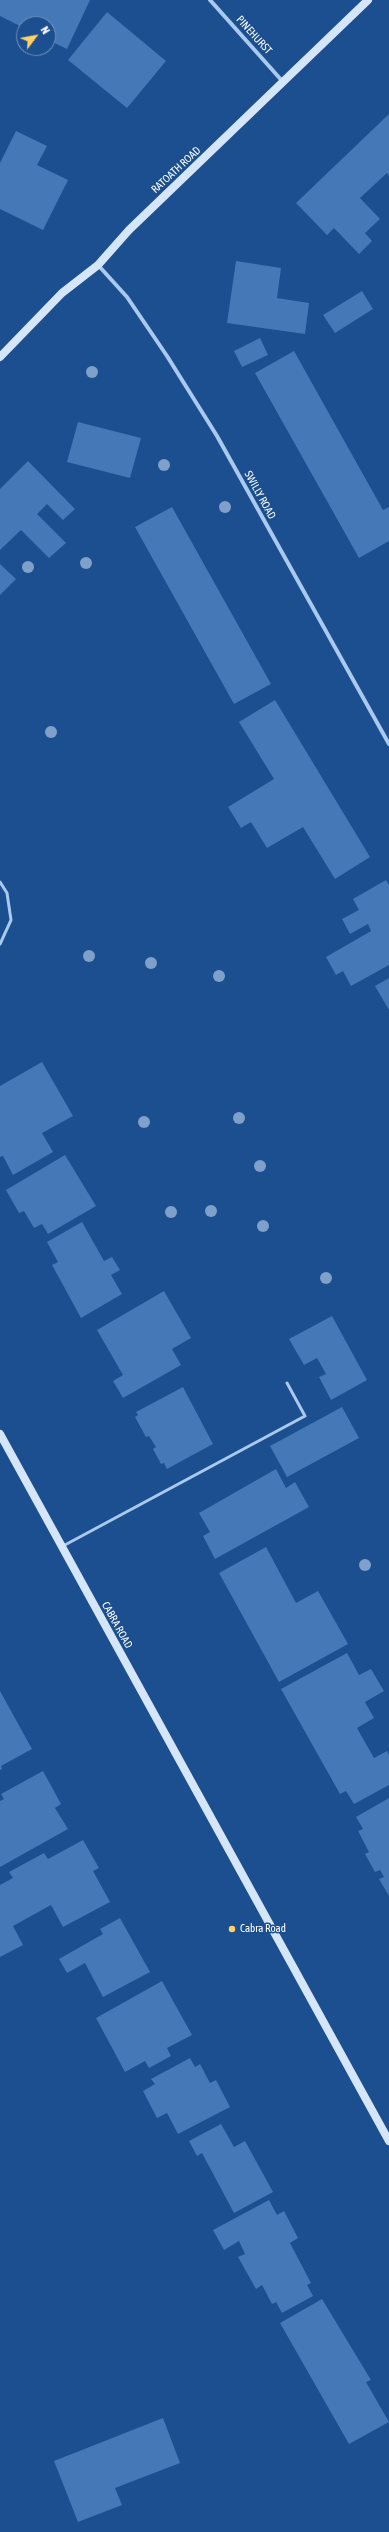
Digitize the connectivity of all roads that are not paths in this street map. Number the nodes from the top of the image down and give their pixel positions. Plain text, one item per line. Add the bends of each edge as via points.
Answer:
1 (210, 0) edge
2 (368, 0) edge
3 (284, 83) junction
4 (98, 265) junction
5 (0, 357) edge
6 (389, 743) edge
7 (0, 882) edge
8 (0, 944) edge
9 (286, 1383) dead end
10 (0, 1434) edge
11 (61, 1547) junction
12 (389, 2141) edge

1 - 3 street, PINEHURST
2 - 3 main road, RATOATH ROAD
3 - 4 main road, RATOATH ROAD via 129,230
4 - 5 main road, RATOATH ROAD via 62,294
4 - 6 street, SWILLY ROAD via 127,297 168,356 217,436
7 - 8 lane via 7,893 11,920
9 - 11 lane via 305,1416
10 - 11 main road, CABRA ROAD
11 - 12 main road, CABRA ROAD

